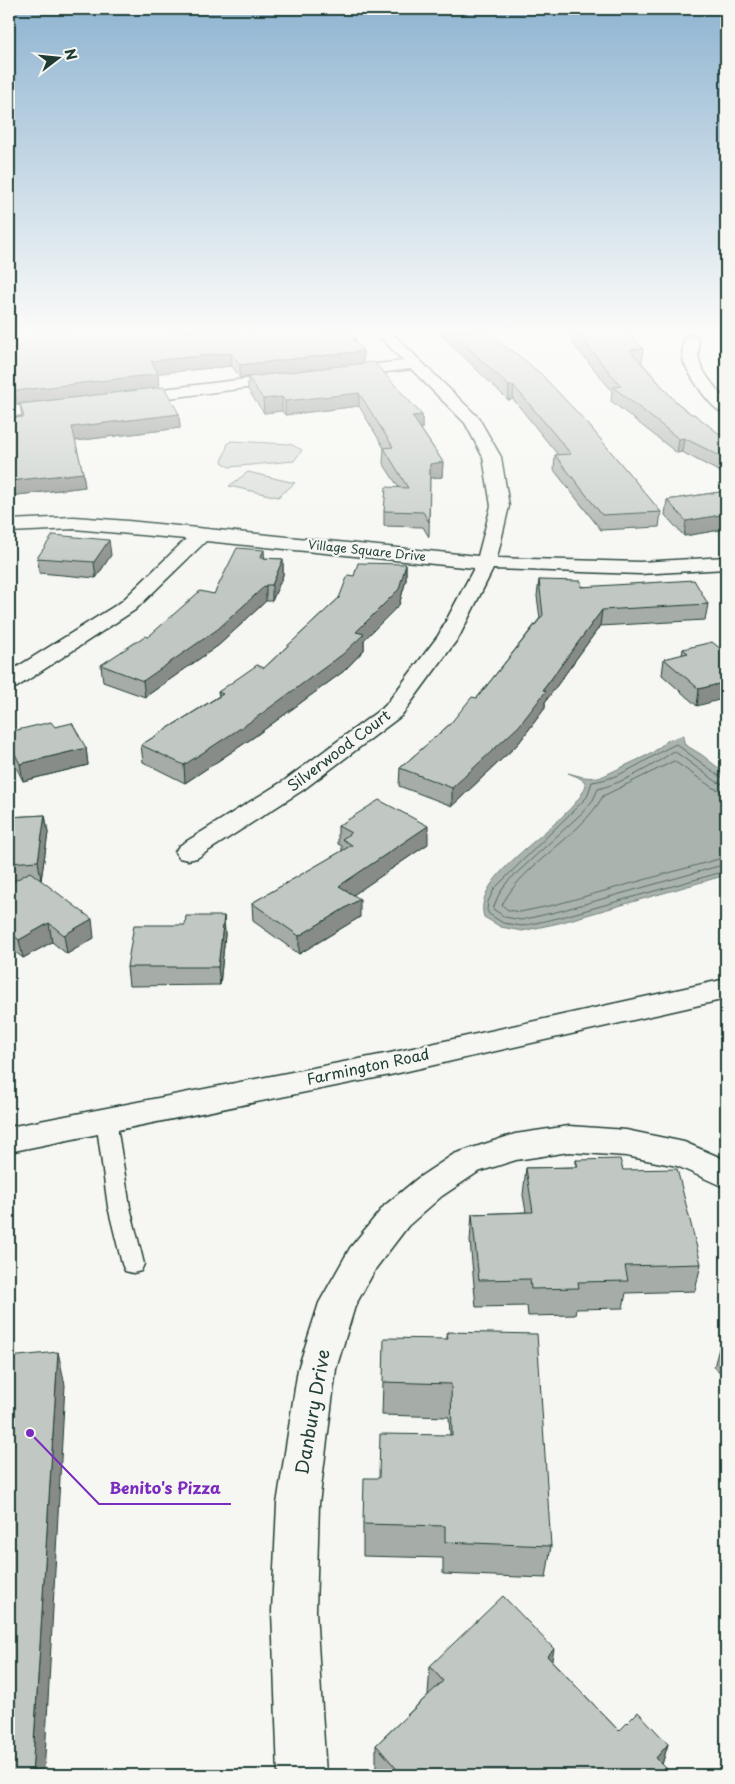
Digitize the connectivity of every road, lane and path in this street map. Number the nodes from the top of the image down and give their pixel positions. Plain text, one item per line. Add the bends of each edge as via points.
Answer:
1 (464, 413) edge
2 (9, 526) edge
3 (201, 535) junction
4 (486, 563) junction
5 (726, 563) edge
6 (9, 682) edge
7 (188, 852) dead end
8 (726, 989) edge
9 (106, 1120) junction
10 (9, 1140) edge
11 (726, 1175) edge
12 (133, 1264) dead end
13 (302, 1775) edge

1 - 4 street, Silverwood Court via 492,457 500,506
2 - 3 street, Village Square Drive via 74,523
3 - 4 street, Village Square Drive
3 - 6 street via 128,606
4 - 5 street, Village Square Drive via 640,568
4 - 7 street, Silverwood Court via 448,637 393,711 294,786
8 - 9 street, Farmington Road via 390,1064
9 - 10 street, Farmington Road
9 - 12 lane via 119,1207
11 - 13 street, Danbury Drive via 684,1155 626,1143 569,1139 515,1147 466,1163 430,1187 396,1216 363,1258 337,1303 317,1369 298,1504 294,1611

